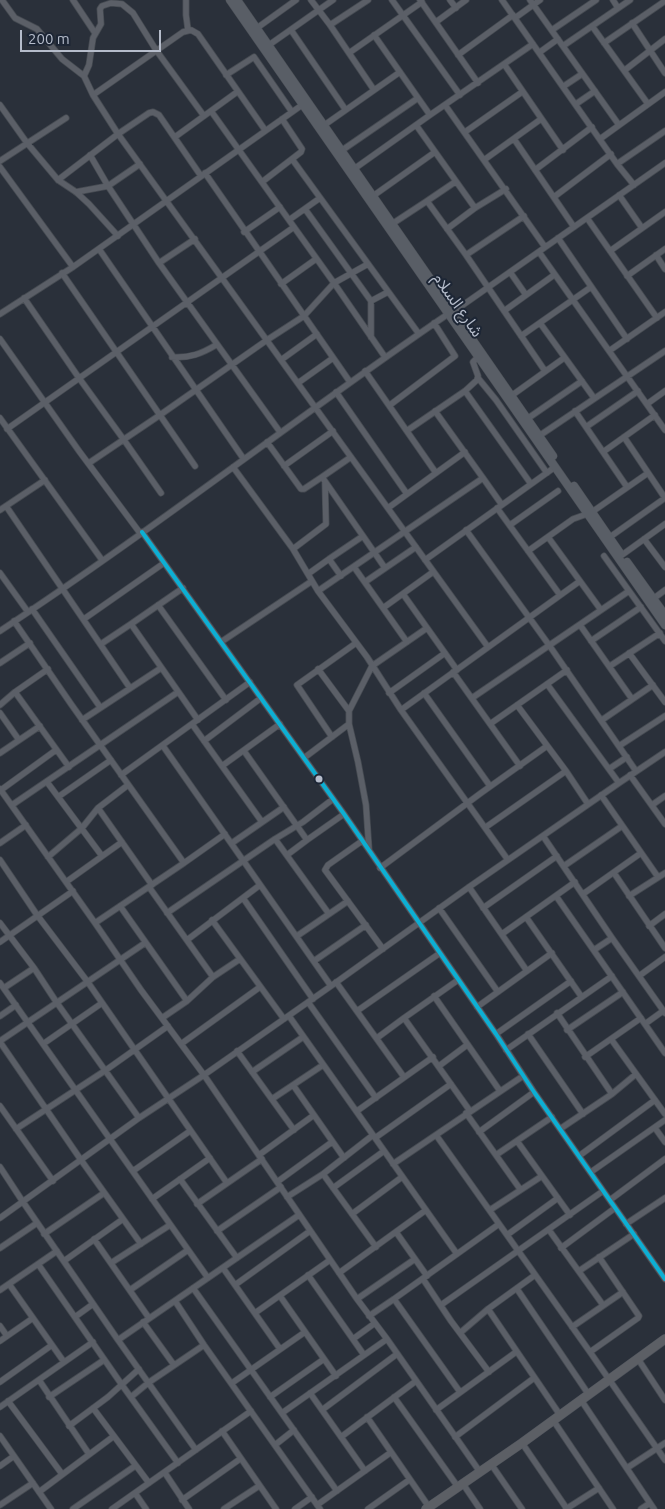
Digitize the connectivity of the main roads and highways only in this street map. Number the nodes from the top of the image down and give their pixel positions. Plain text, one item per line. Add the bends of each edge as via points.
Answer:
1 (230, 0) edge
2 (239, 1) edge
3 (450, 313) junction
4 (590, 513) junction
5 (665, 616) edge
6 (665, 625) edge
7 (665, 1339) edge
8 (432, 1507) edge

1 - 3 main road, شارع السلام
2 - 3 main road, شارع السلام
3 - 4 main road, شارع السلام
3 - 4 main road, شارع السلام
4 - 5 main road, شارع السلام
4 - 6 main road, شارع السلام
7 - 8 highway

